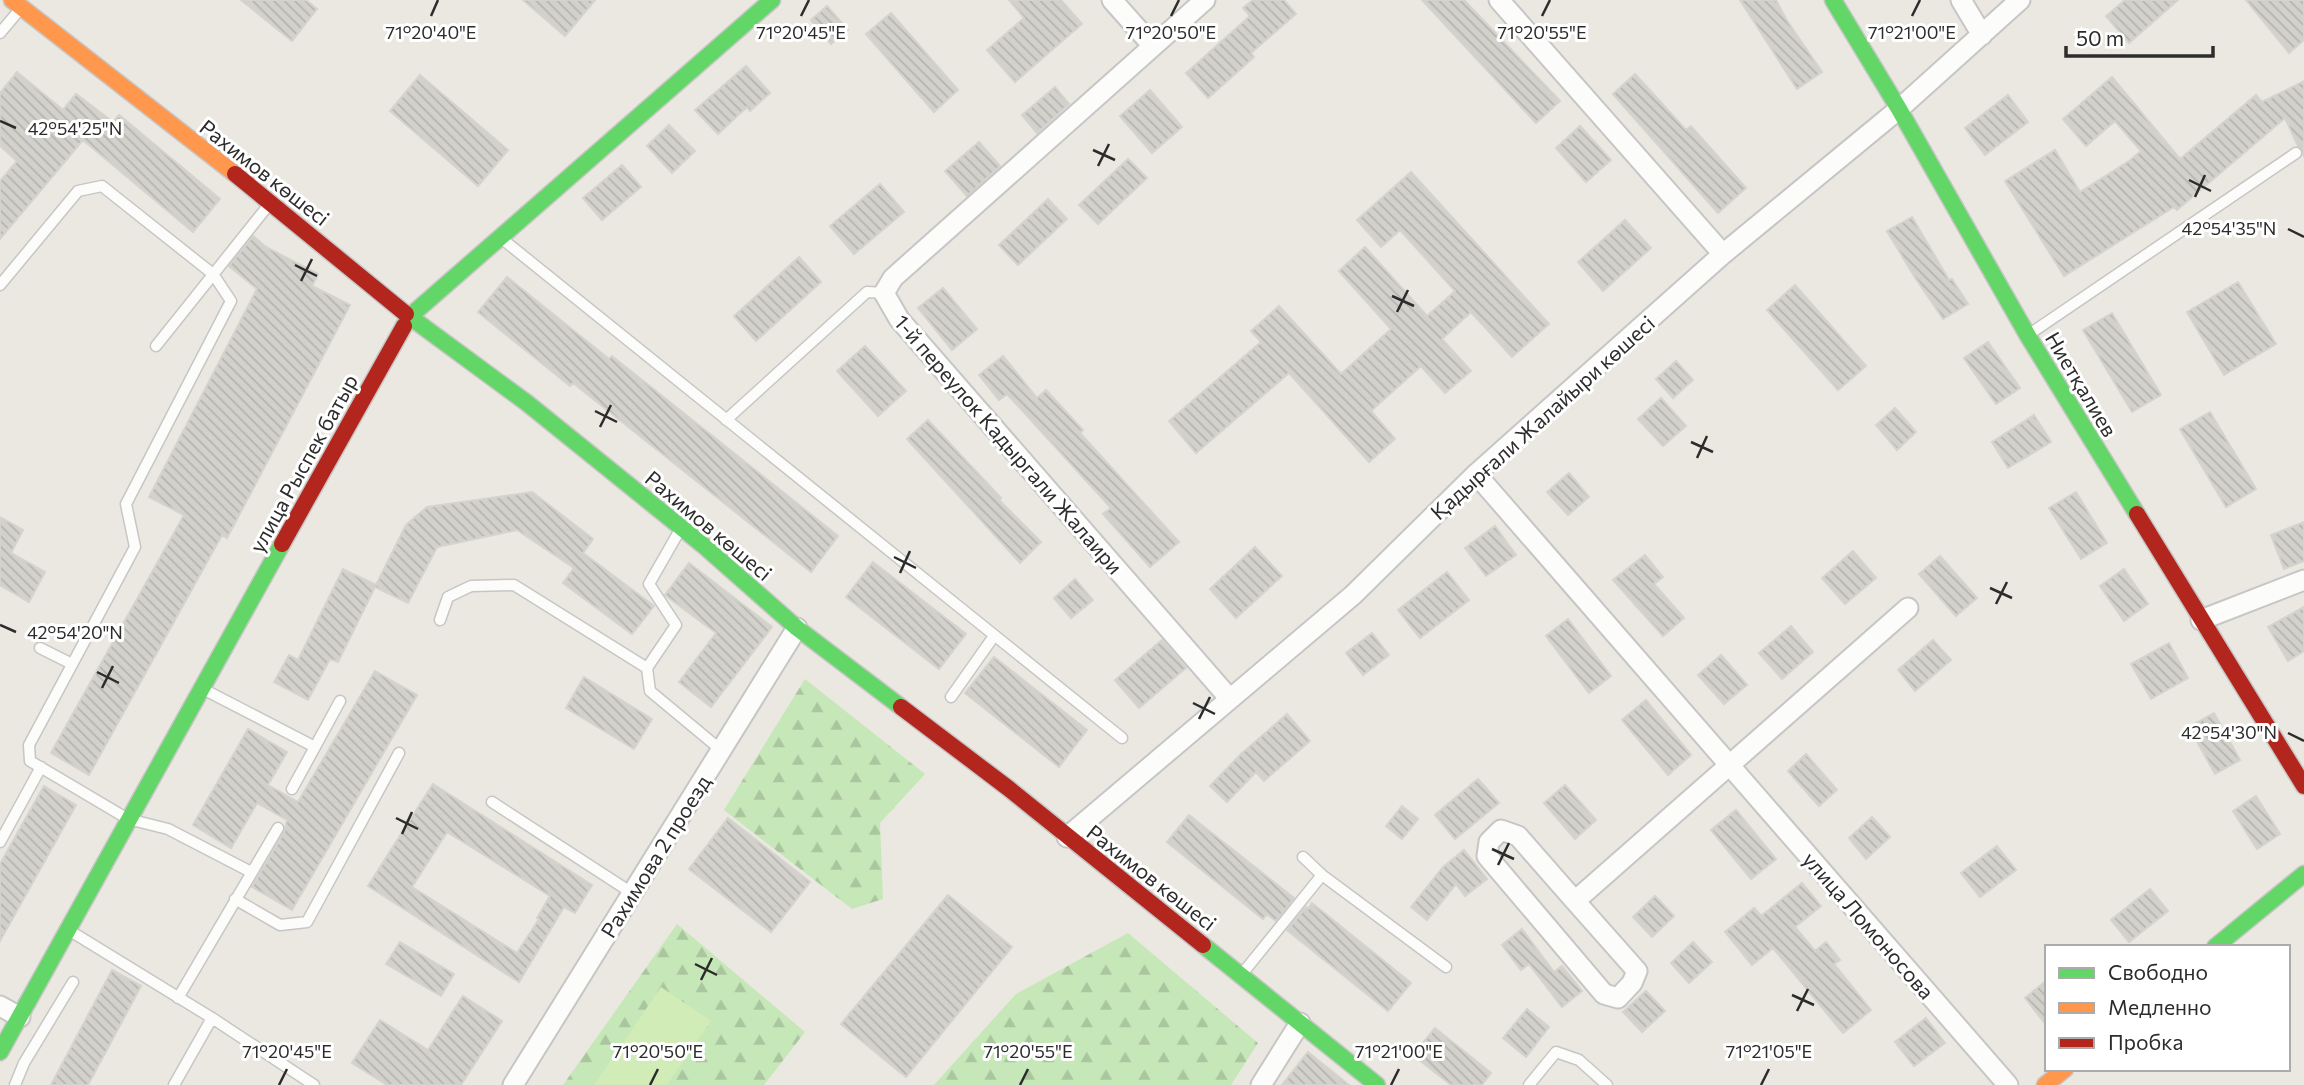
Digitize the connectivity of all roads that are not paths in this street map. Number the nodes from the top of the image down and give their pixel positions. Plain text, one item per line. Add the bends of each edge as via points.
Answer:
1 (1112, 0) edge
2 (1205, 0) edge
3 (1499, 0) edge
4 (1833, 0) edge
5 (1961, 0) edge
6 (2020, 0) edge
7 (17, 4) edge
8 (762, 5) edge
9 (0, 33) edge
10 (1982, 35) junction
11 (1152, 45) junction
12 (1899, 108) junction
13 (2296, 153) dead end
14 (271, 202) junction
15 (500, 238) junction
16 (1723, 254) junction
17 (213, 274) junction
18 (0, 285) edge
19 (884, 293) junction
20 (409, 317) junction
21 (2028, 336) junction
22 (156, 346) dead end
23 (726, 420) junction
24 (1476, 474) junction
25 (681, 528) junction
26 (2304, 580) edge
27 (1908, 608) dead end
28 (440, 620) dead end
29 (2201, 621) junction
30 (797, 628) junction
31 (994, 636) junction
32 (40, 648) dead end
33 (72, 664) junction
34 (647, 668) junction
35 (201, 688) junction
36 (951, 696) dead end
37 (1230, 699) junction
38 (340, 701) dead end
39 (1122, 738) dead end
40 (315, 747) junction
41 (721, 750) junction
42 (399, 753) dead end
43 (1730, 765) junction
44 (41, 767) junction
45 (2304, 786) edge
46 (292, 789) dead end
47 (492, 802) dead end
48 (128, 819) junction
49 (278, 828) dead end
50 (1067, 837) junction
51 (0, 842) edge
52 (1303, 857) dead end
53 (251, 872) junction
54 (2304, 874) edge
55 (1322, 875) junction
56 (632, 893) junction
57 (235, 899) junction
58 (1575, 901) junction
59 (67, 929) junction
60 (2217, 945) edge
61 (1446, 967) dead end
62 (1241, 975) junction
63 (74, 982) dead end
64 (178, 998) junction
65 (0, 1006) edge
66 (20, 1017) junction
67 (212, 1018) junction
68 (1300, 1023) junction
69 (1, 1050) edge
70 (24, 1063) junction
71 (2062, 1071) edge
72 (15, 1085) edge
73 (174, 1085) edge
74 (314, 1085) edge
75 (513, 1085) edge
76 (1261, 1085) edge
77 (1377, 1085) edge
78 (1530, 1085) edge
79 (1606, 1085) edge
80 (2008, 1085) edge
81 (2045, 1085) edge

1 - 11 street
2 - 11 street, 1-й переулок Кадыргали Жалаири
3 - 16 street
4 - 12 street, Ниетқалиев
5 - 10 street
6 - 10 street, Қадырғали Жалайыри көшесі
7 - 9 lane
7 - 14 street, Рахимов көшесі
8 - 15 street, улица Рыспек батыр
10 - 12 street, Қадырғали Жалайыри көшесі
11 - 19 street, 1-й переулок Кадыргали Жалаири via 893,278
12 - 16 street, Қадырғали Жалайыри көшесі
12 - 21 street, Ниетқалиев
13 - 21 lane
14 - 17 lane
14 - 20 street, Рахимов көшесі
15 - 20 street, улица Рыспек батыр
15 - 23 lane
16 - 24 street, Қадырғали Жалайыри көшесі
17 - 18 lane via 102,186 78,191
17 - 22 lane
17 - 33 lane via 231,301 126,504 135,547
19 - 23 lane via 867,292
19 - 37 street, 1-й переулок Кадыргали Жалаири via 899,319
20 - 25 street, Рахимов көшесі via 527,403
20 - 35 street, улица Рыспек батыр
21 - 29 street, Ниетқалиев
23 - 31 lane
24 - 37 street, Қадырғали Жалайыри көшесі via 1353,595
24 - 43 street, улица Ломоносова
25 - 30 street, Рахимов көшесі
25 - 34 lane via 649,584 676,625
26 - 29 street
27 - 43 street
28 - 34 lane via 448,597 471,586 514,585
29 - 45 street, Ниетқалиев
30 - 41 street, Рахимова 2 проезд
30 - 50 street, Рахимов көшесі
31 - 36 lane
31 - 39 lane
32 - 33 lane
33 - 44 lane via 29,745 30,761
34 - 41 lane via 650,691
35 - 40 lane
35 - 48 street, улица Рыспек батыр
37 - 50 street, Қадырғали Жалайыри көшесі
38 - 40 lane
40 - 46 lane
41 - 56 street, Рахимова 2 проезд
42 - 57 lane via 307,922 280,925
43 - 58 street
43 - 80 street, улица Ломоносова
44 - 48 lane
44 - 51 lane
47 - 56 lane
48 - 53 lane via 168,830
48 - 59 street, улица Рыспек батыр
49 - 53 lane
50 - 62 street, Рахимов көшесі
52 - 55 lane
53 - 57 lane
54 - 60 street
55 - 61 lane
55 - 62 lane
56 - 75 street, Рахимова 2 проезд
57 - 64 lane
58 - 58 street via 1518,836 1501,830 1489,842 1487,856 1604,994 1618,998 1637,971
59 - 64 lane
59 - 66 street, улица Рыспек батыр
62 - 68 street, Рахимов көшесі
63 - 70 lane
64 - 67 lane
65 - 66 street
66 - 69 street, улица Рыспек батыр
67 - 73 lane
67 - 74 lane
68 - 76 street
68 - 77 street, Рахимов көшесі
69 - 70 lane
70 - 72 lane
71 - 81 street
78 - 79 lane via 1556,1052 1579,1060

